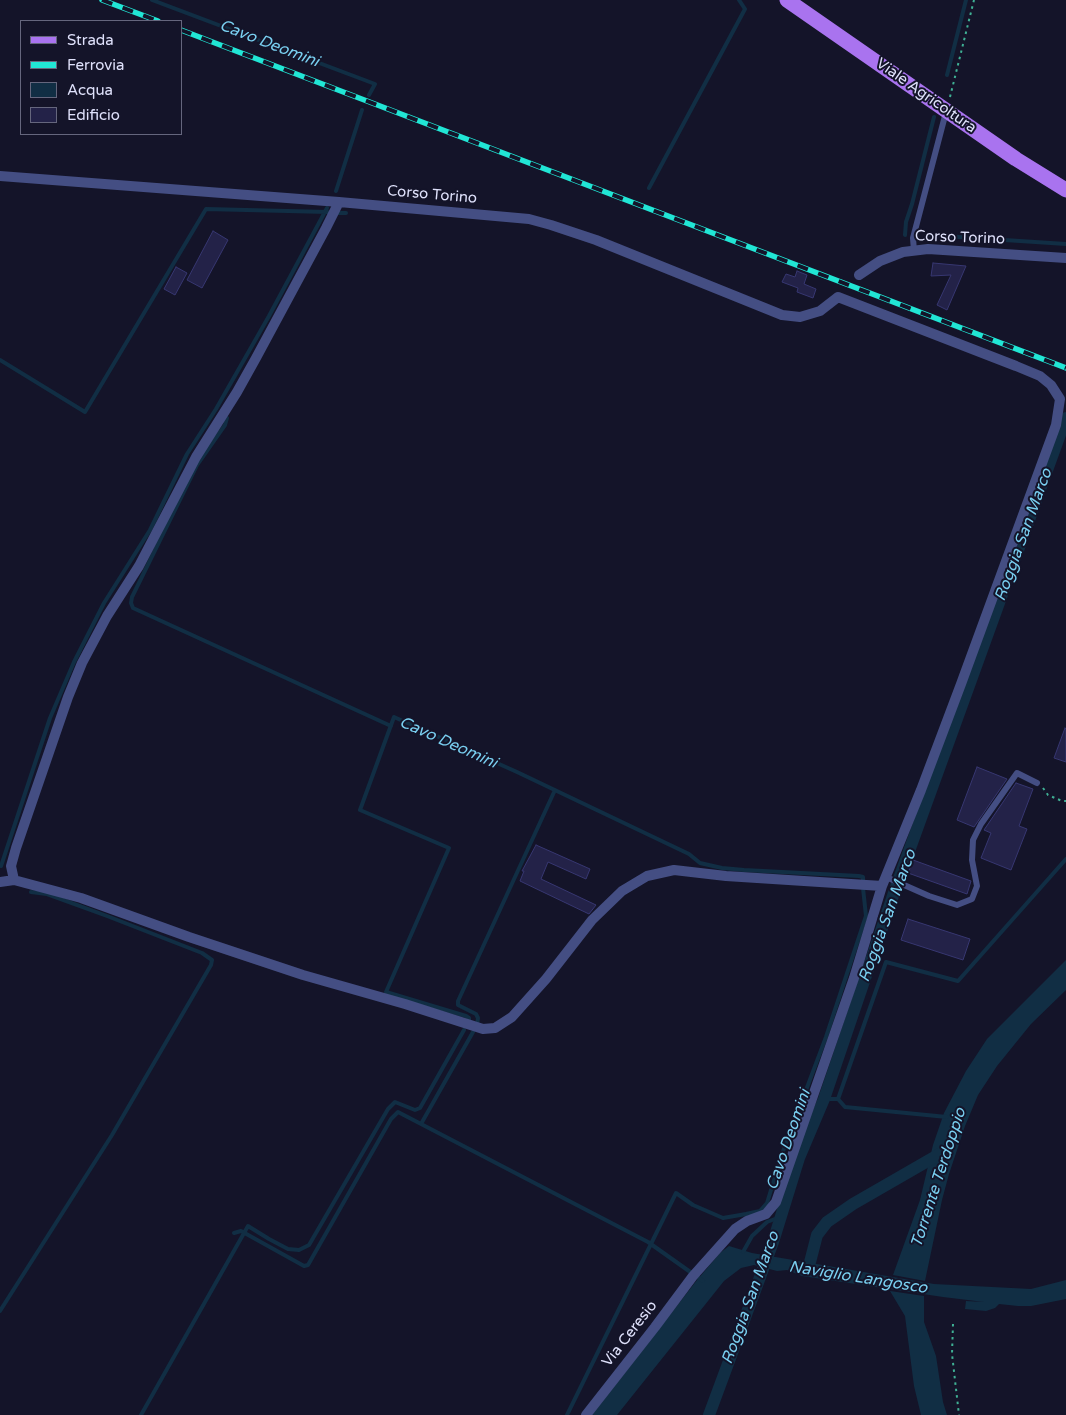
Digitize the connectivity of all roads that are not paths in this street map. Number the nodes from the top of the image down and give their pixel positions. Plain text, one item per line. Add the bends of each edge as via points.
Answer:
1 (787, 0) edge
2 (946, 110) junction
3 (0, 176) edge
4 (1066, 190) edge
5 (339, 202) junction
6 (914, 251) junction
7 (1066, 258) edge
8 (859, 275) dead end
9 (838, 297) joint
10 (1037, 783) road end
11 (14, 880) junction
12 (887, 881) junction
13 (0, 882) edge
14 (586, 1415) edge

1 - 2 main road, Viale Agricoltura
2 - 4 main road, Viale Agricoltura
2 - 6 lane via 913,238
3 - 5 street, Corso Torino
5 - 9 street, Corso Torino via 551,224 782,315 800,317 820,311
5 - 11 street via 256,358 196,457 139,566 106,616 82,663 16,848 11,866
6 - 7 street, Corso Torino via 928,249
6 - 8 street, Corso Torino via 880,261
9 - 12 street, Via Ceresio via 1040,376 1060,399 1056,425 1031,497
10 - 12 lane via 1017,773 981,824 973,840 972,860 977,886 972,899 958,905
11 - 12 street via 81,898 303,975 483,1029 495,1028 512,1017 592,920 622,891 647,876 674,870 726,876
11 - 13 street
12 - 14 street, Via Ceresio via 776,1202 766,1214 735,1229 695,1273

